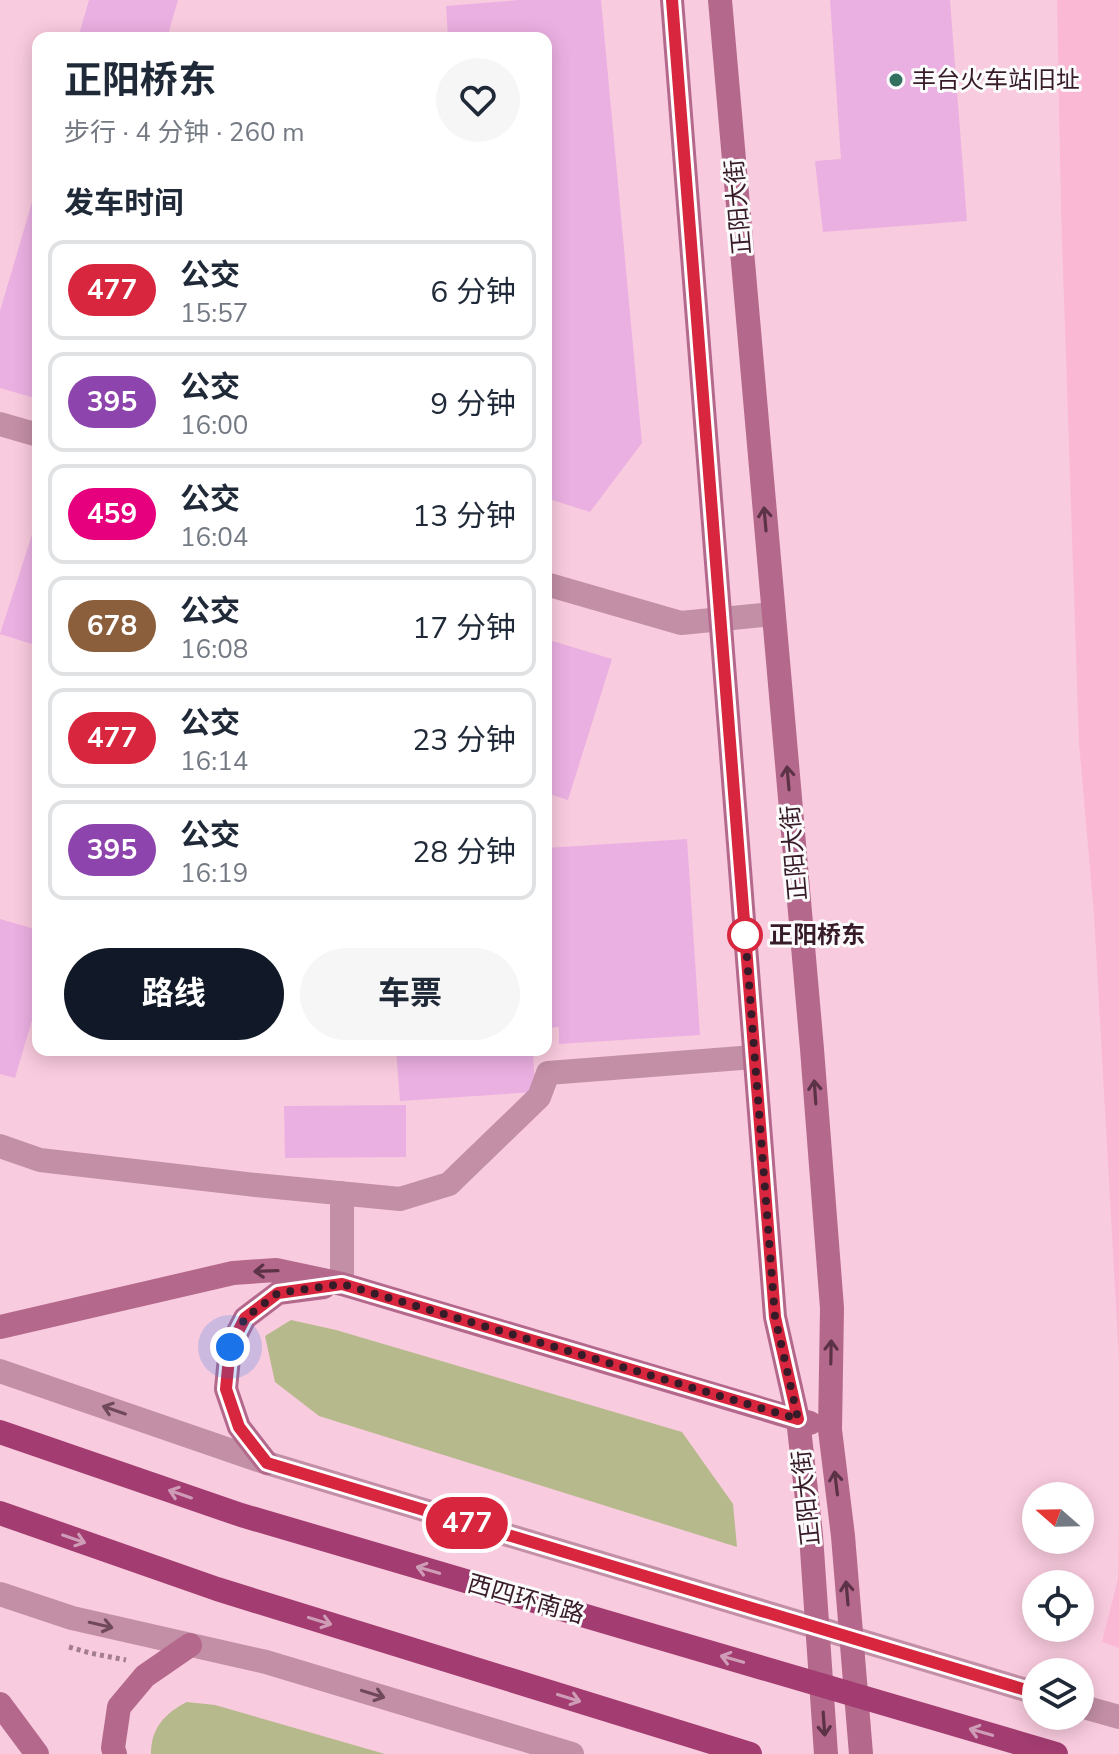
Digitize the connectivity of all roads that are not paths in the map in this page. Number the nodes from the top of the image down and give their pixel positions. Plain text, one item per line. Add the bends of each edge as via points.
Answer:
1 (672, 0) edge
2 (720, 0) edge
3 (0, 424) edge
4 (32, 433) edge
5 (552, 586) edge
6 (773, 614) junction
7 (721, 620) junction
8 (754, 1057) junction
9 (0, 1146) edge
10 (342, 1193) junction
11 (342, 1284) junction
12 (0, 1327) edge
13 (0, 1371) edge
14 (798, 1419) junction
15 (830, 1430) junction
16 (0, 1432) edge
17 (267, 1463) junction
18 (0, 1513) edge
19 (0, 1594) edge
20 (190, 1645) junction
21 (1022, 1689) edge
22 (0, 1704) edge
23 (1094, 1710) edge
24 (1119, 1717) edge
25 (37, 1754) edge
26 (115, 1754) edge
27 (572, 1754) edge
28 (750, 1754) edge
29 (826, 1754) edge
30 (861, 1754) edge
31 (1056, 1754) edge

1 - 7 main road, 正阳大街
6 -> 2 main road, 正阳大街
3 - 4 street
5 - 7 street via 681,623
6 - 7 street
15 -> 6 main road, 正阳大街 via 832,1308
7 - 8 main road, 正阳大街
8 - 10 street via 548,1073 539,1097 449,1184 400,1199
8 - 14 main road, 正阳大街 via 775,1317
9 - 10 street via 40,1160
10 - 11 street
11 -> 12 main road via 276,1270 233,1273
11 - 14 main road
11 - 17 main road via 278,1293 245,1318 230,1347 226,1389 239,1427
17 -> 13 street
14 - 15 main road
14 -> 29 main road, 正阳大街
30 -> 15 main road, 正阳大街
31 -> 16 highway, 西四环南路 via 241,1515
17 - 21 street
18 -> 28 highway via 217,1589
19 -> 20 street via 72,1618
20 - 26 main road via 145,1676 119,1707
20 -> 27 street via 266,1662
22 - 25 main road
23 - 24 street

